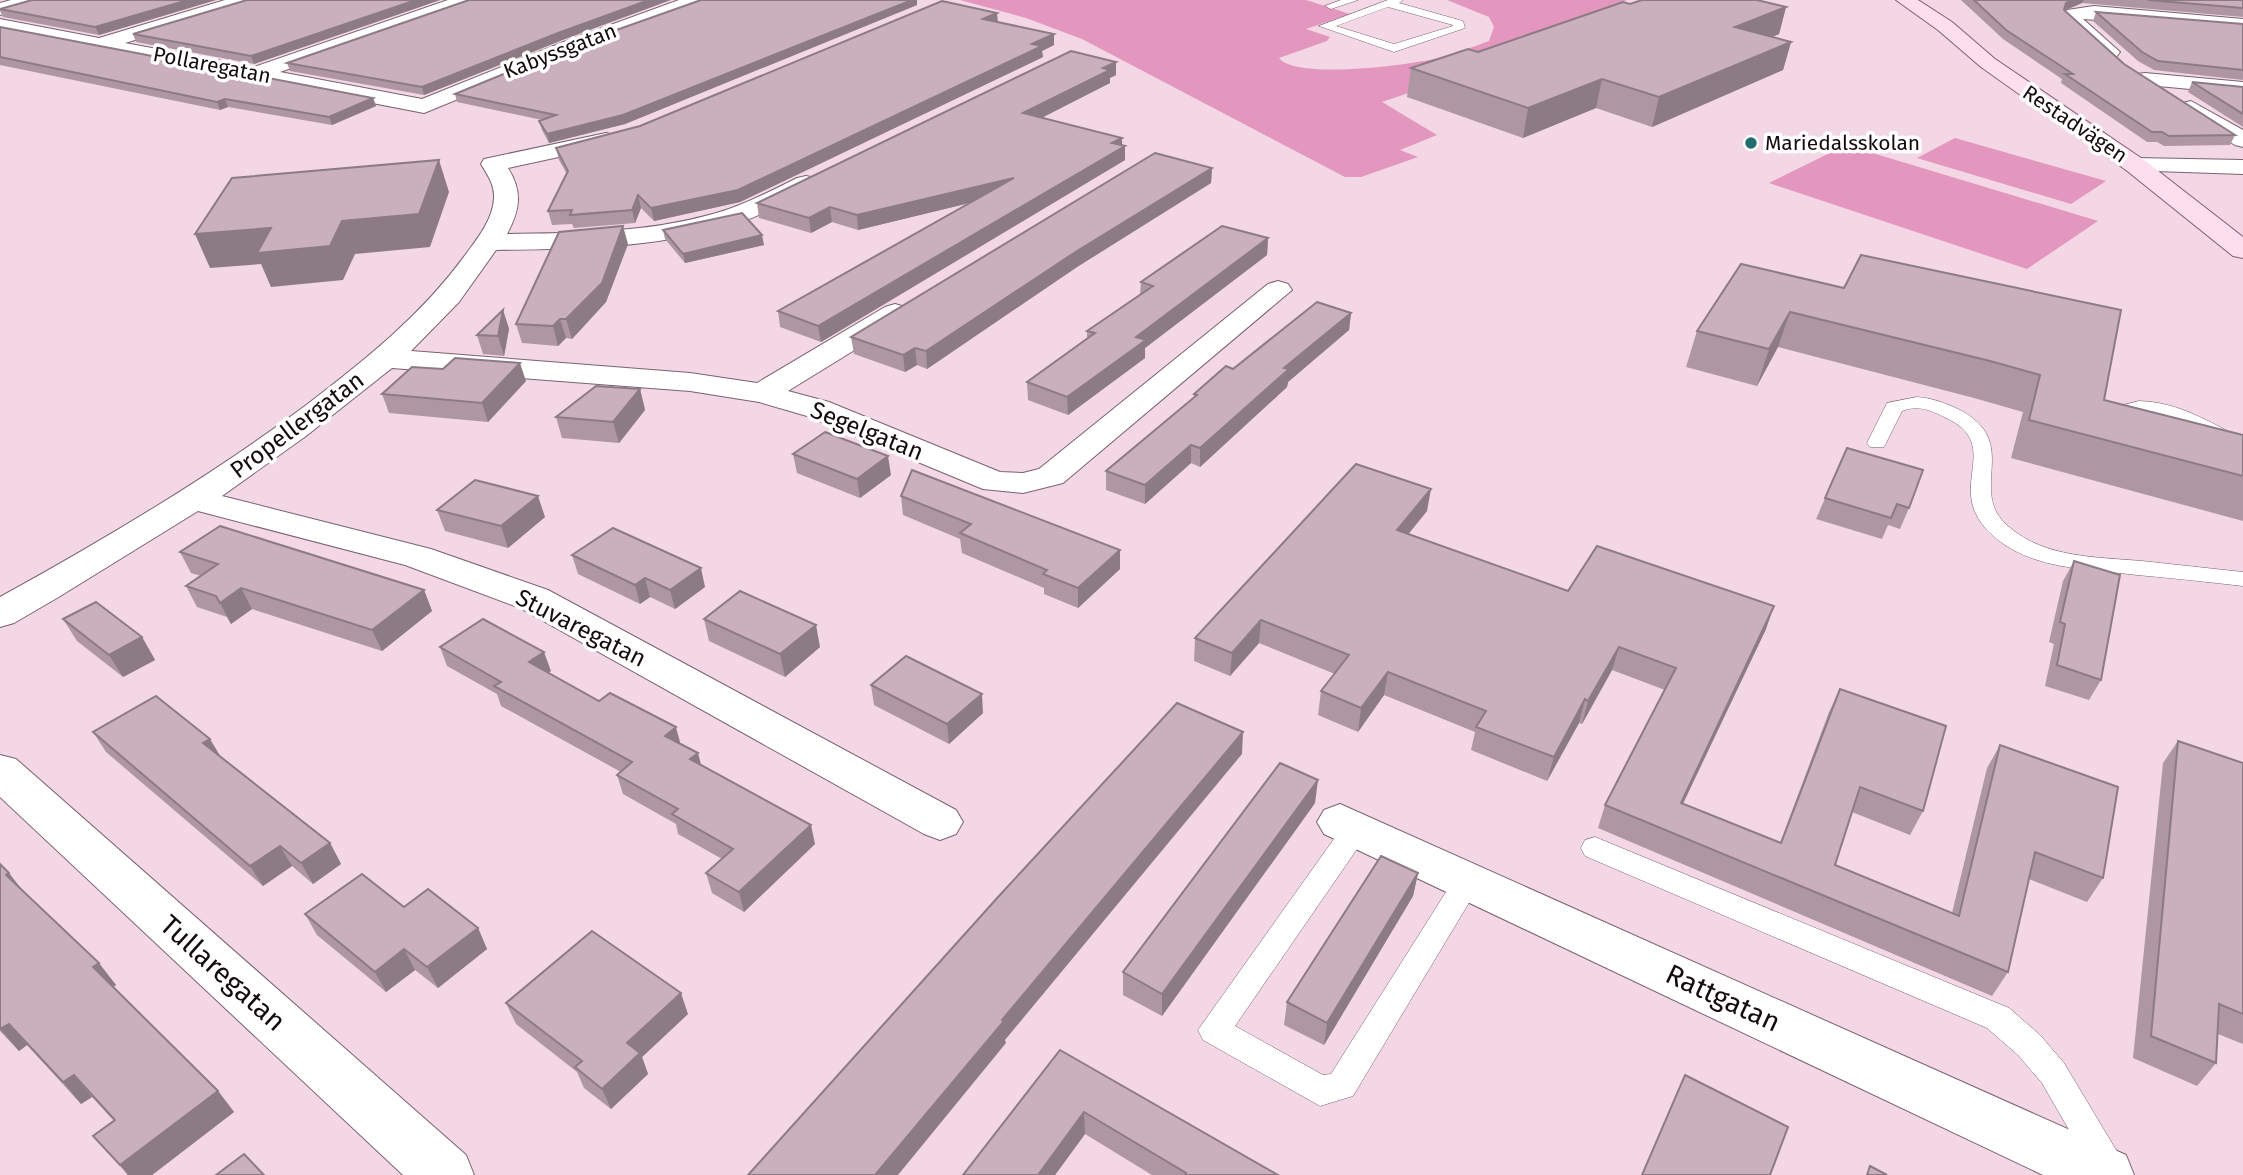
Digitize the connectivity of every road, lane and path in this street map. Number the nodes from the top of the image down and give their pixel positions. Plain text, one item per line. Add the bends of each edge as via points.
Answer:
1 (31, 0) edge
2 (245, 0) edge
3 (466, 0) edge
4 (697, 0) edge
5 (1353, 0) edge
6 (1905, 0) edge
7 (1393, 2) edge
8 (1331, 6) dead end
9 (0, 9) edge
10 (1369, 11) junction
11 (0, 25) edge
12 (2243, 25) edge
13 (1443, 33) junction
14 (101, 44) junction
15 (255, 74) junction
16 (2145, 79) junction
17 (2243, 88) edge
18 (424, 106) joint
19 (624, 134) edge
20 (2243, 140) edge
21 (2135, 165) junction
22 (2241, 168) edge
23 (823, 174) edge
24 (488, 242) junction
25 (2243, 250) edge
26 (1278, 290) dead end
27 (917, 300) edge
28 (387, 358) junction
29 (762, 393) junction
30 (2152, 436) edge
31 (1877, 443) dead end
32 (2202, 447) edge
33 (2242, 447) edge
34 (196, 500) junction
35 (2243, 579) edge
36 (0, 614) edge
37 (0, 771) edge
38 (940, 822) dead end
39 (1348, 826) joint
40 (1595, 848) dead end
41 (1468, 881) junction
42 (445, 1175) edge
43 (2105, 1175) edge
44 (2114, 1175) edge

1 - 9 street
2 - 14 street
3 - 15 street
4 - 18 street, Kabyssgatan
5 - 8 lane
6 - 21 street, Restadvägen
7 - 10 lane
7 - 13 lane via 1460,23 1459,28
10 - 13 lane
10 - 13 lane via 1325,26 1394,48
11 - 14 street, Pollaregatan
12 - 16 street via 2094,12 2071,17
14 - 15 street, Pollaregatan
15 - 18 street, Pollaregatan
16 - 17 street
16 - 20 street
19 - 24 street, Propellergatan via 493,164 504,181 507,200
21 - 22 street
21 - 25 street, Restadvägen
23 - 24 street via 750,210 679,229
24 - 28 street, Propellergatan via 445,301
26 - 29 street, Segelgatan via 1051,476 1023,483 995,482 818,409
27 - 29 street
28 - 29 street, Segelgatan via 690,382
28 - 34 street, Propellergatan
30 - 33 lane via 2127,421 2123,411 2135,406 2170,410
31 - 35 lane via 1894,407 1905,402 1934,405 1978,433 1983,446 1982,504 2004,533 2024,545 2065,560
32 - 33 lane
34 - 36 street, Propellergatan
34 - 38 street, Stuvaregatan via 418,557 534,599
37 - 42 street, Tullaregatan
39 - 41 street, Rattgatan
39 - 41 lane via 1214,1030 1320,1091 1341,1086
40 - 44 lane via 1998,1018 2053,1073
41 - 43 street, Rattgatan

